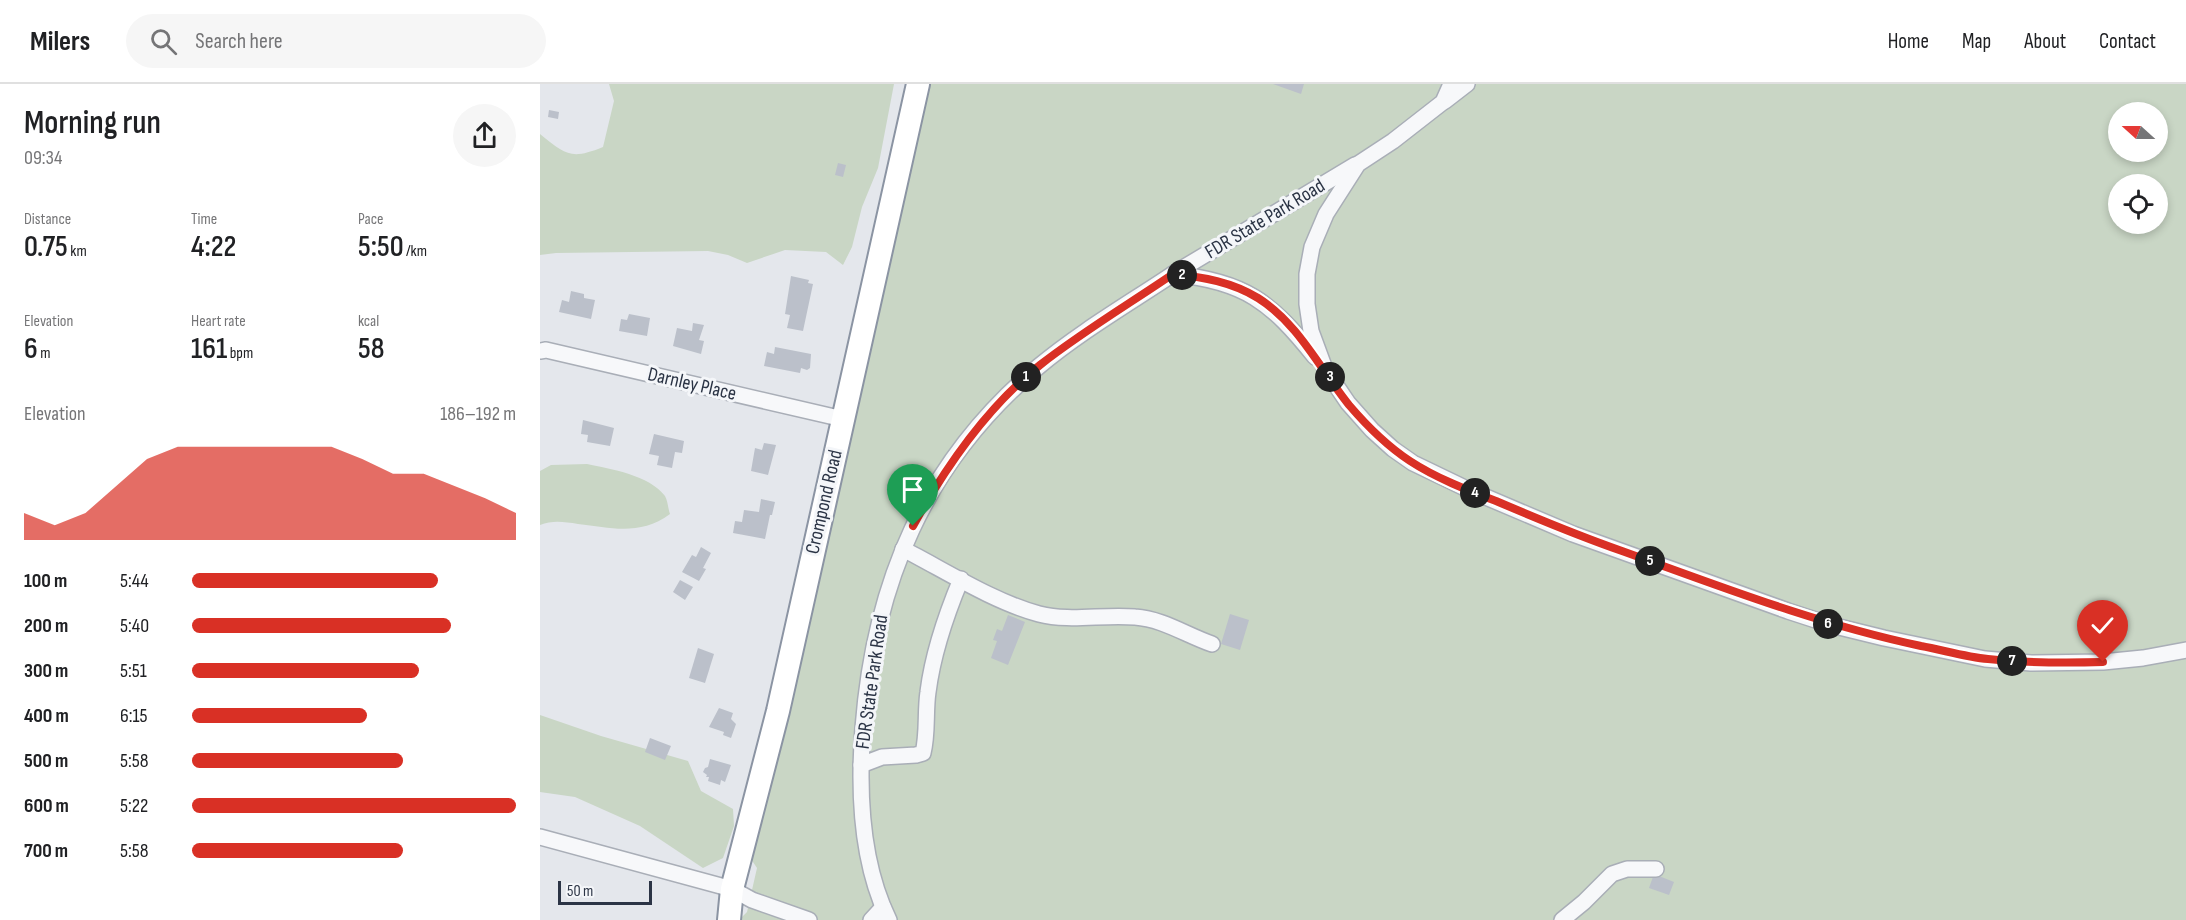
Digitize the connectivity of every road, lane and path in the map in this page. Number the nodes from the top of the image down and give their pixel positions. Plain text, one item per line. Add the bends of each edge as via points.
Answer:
1 (918, 84) edge
2 (1451, 84) edge
3 (1467, 84) edge
4 (1443, 102) junction
5 (1358, 164) junction
6 (1173, 274) junction
7 (540, 351) edge
8 (1325, 369) junction
9 (843, 419) junction
10 (903, 549) junction
11 (961, 579) junction
12 (1212, 644) dead end
13 (2186, 650) edge
14 (861, 765) junction
15 (540, 837) edge
16 (1656, 869) dead end
17 (732, 889) junction
18 (886, 913) edge
19 (729, 920) edge
20 (809, 920) edge
21 (871, 920) edge
22 (1562, 920) edge

1 - 9 highway, Crompond Road
2 - 4 street, FDR State Park Road
3 - 4 street, FDR State Park Road
4 - 5 street, FDR State Park Road
5 - 6 street, FDR State Park Road
5 - 8 street, FDR State Park Road via 1326,214 1312,247 1307,274 1311,331
6 - 8 street, FDR State Park Road via 1225,283 1260,299 1295,332
6 - 10 street, FDR State Park Road via 1076,339 1017,385 952,461
7 - 9 street, Darnley Place
8 - 13 street, FDR State Park Road via 1372,430 1413,463 1573,534 1788,611 1884,638 1985,659 2103,662
9 - 17 highway, Crompond Road via 778,711
10 - 11 street
10 - 14 street, FDR State Park Road via 875,639
11 - 12 street via 1040,614 1133,616
11 - 14 street via 934,656 923,753 882,757
14 - 18 street, FDR State Park Road via 867,847
15 - 17 street
16 - 22 street via 1627,869 1612,874
17 - 19 highway, Crompond Road
17 - 20 street
18 - 21 street

